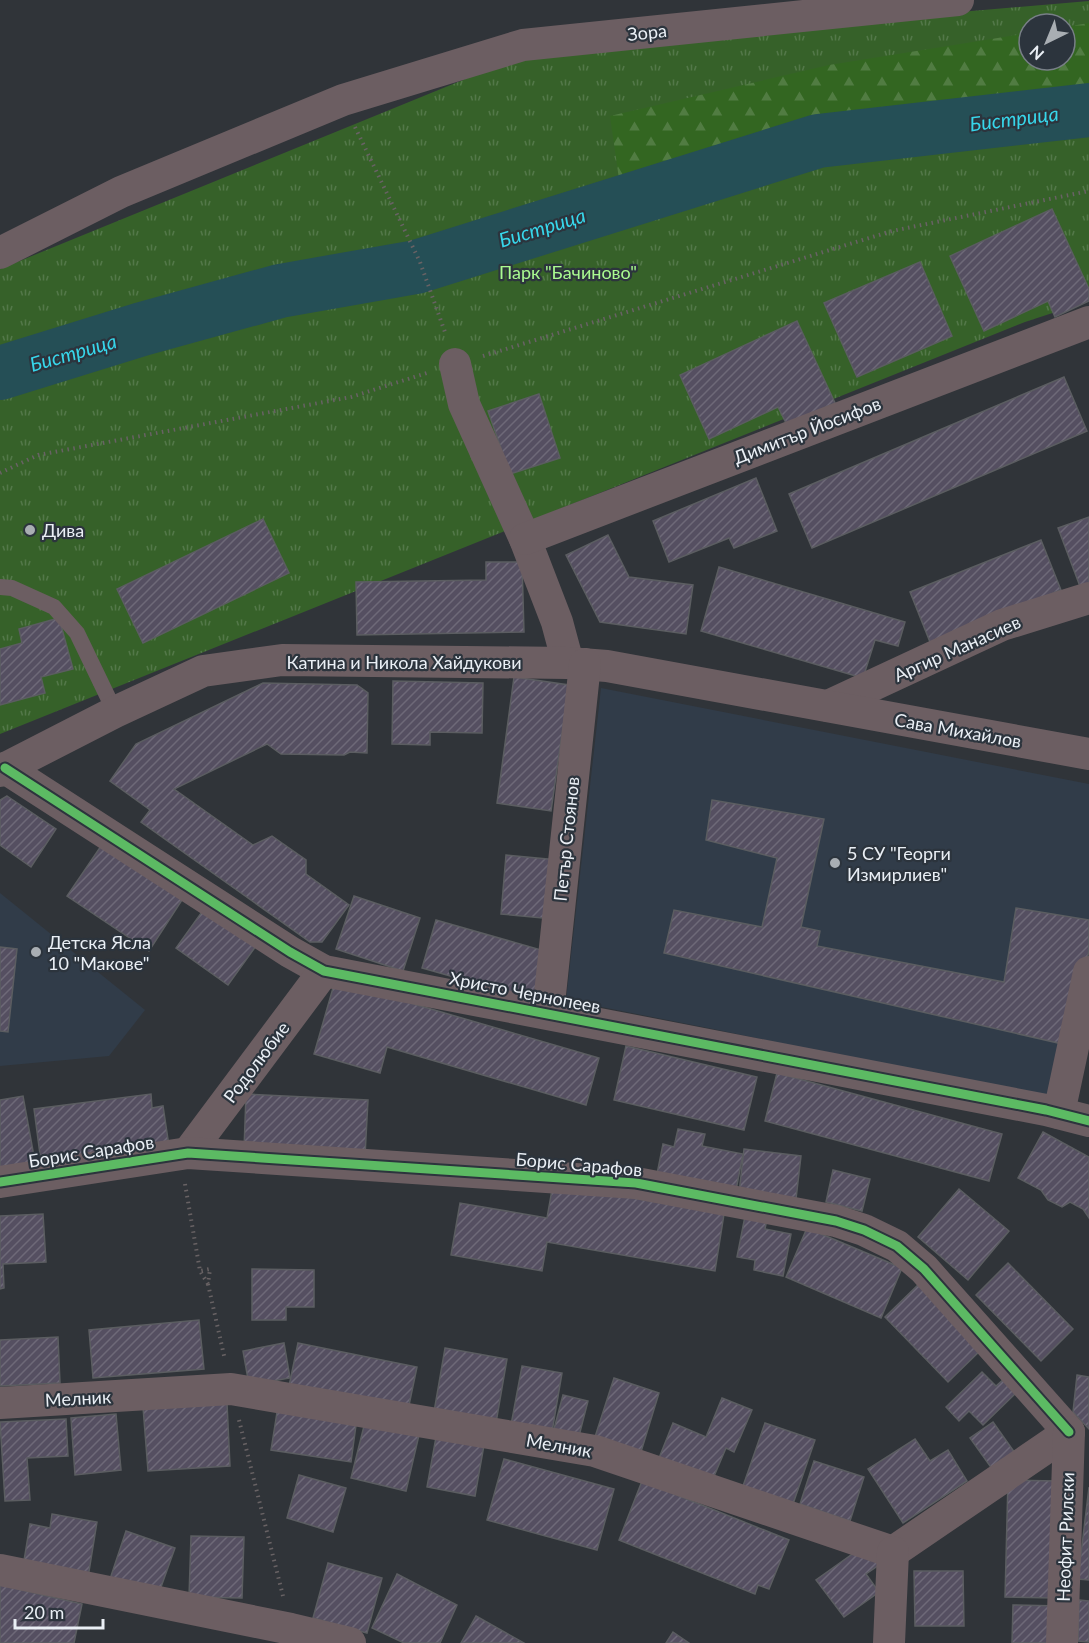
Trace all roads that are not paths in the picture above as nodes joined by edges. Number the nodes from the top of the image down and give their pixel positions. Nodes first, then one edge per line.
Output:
1 (958, 0) edge
2 (0, 253) edge
3 (1089, 322) edge
4 (452, 353) road end
5 (525, 539) junction
6 (0, 587) edge
7 (1089, 598) edge
8 (577, 664) junction
9 (828, 706) junction
10 (115, 712) junction
11 (1089, 754) edge
12 (2, 770) edge
13 (324, 970) junction
14 (1089, 972) edge
15 (548, 1013) junction
16 (1059, 1113) junction
17 (1089, 1121) edge
18 (184, 1153) junction
19 (0, 1182) edge
20 (0, 1403) edge
21 (1069, 1432) junction
22 (893, 1552) junction
23 (0, 1570) edge
24 (350, 1643) edge
25 (889, 1643) edge
26 (1062, 1643) edge

1 - 2 street, Зора
3 - 5 street, Димитър Йосифов
4 - 5 street
5 - 8 street
6 - 10 lane
7 - 9 street, Аргир Манасиев
8 - 9 street, Катина и Никола Хайдукови
8 - 10 street, Катина и Никола Хайдукови
8 - 15 street, Петър Стоянов
9 - 11 street, Сава Михайлов
10 - 12 street, Катина и Никола Хайдукови
12 - 13 street, Христо Чернопеев
13 - 15 street, Христо Чернопеев
13 - 18 street, Родолюбие
14 - 16 street
15 - 16 street, Христо Чернопеев
16 - 17 street, Христо Чернопеев
18 - 19 street, Борис Сарафов
18 - 21 street, Борис Сарафов
20 - 22 street, Мелник
21 - 22 street
21 - 26 street, Неофит Рилски
22 - 25 street
23 - 24 street

